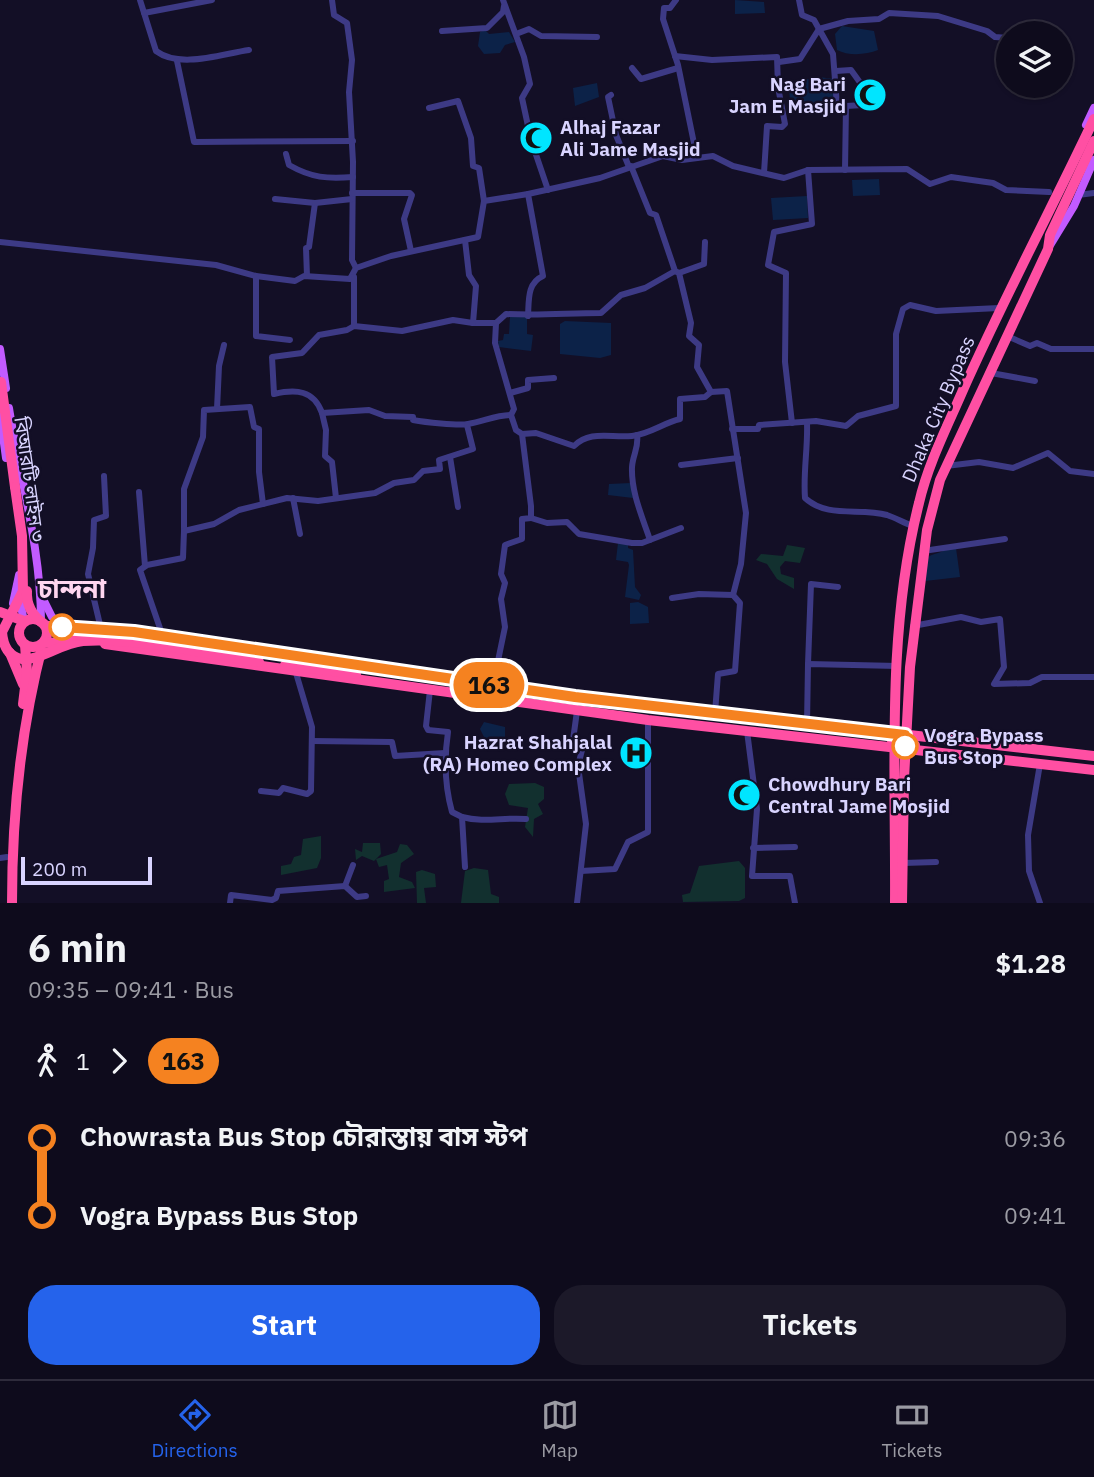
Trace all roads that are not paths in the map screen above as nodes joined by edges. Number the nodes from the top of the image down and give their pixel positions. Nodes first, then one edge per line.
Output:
1 (139, 0) edge
2 (212, 0) edge
3 (332, 0) edge
4 (676, 0) edge
5 (799, 0) edge
6 (503, 3) edge
7 (144, 13) junction
8 (819, 29) junction
9 (442, 31) dead end
10 (516, 34) junction
11 (597, 37) dead end
12 (996, 37) edge
13 (249, 50) dead end
14 (675, 56) junction
15 (177, 61) junction
16 (779, 62) junction
17 (632, 68) dead end
18 (678, 68) junction
19 (835, 71) junction
20 (611, 95) dead end
21 (846, 106) junction
22 (429, 108) dead end
23 (1094, 108) edge
24 (1094, 119) edge
25 (352, 141) junction
26 (1094, 141) edge
27 (286, 154) dead end
28 (697, 158) junction
29 (1094, 160) edge
30 (630, 167) junction
31 (808, 170) junction
32 (845, 170) junction
33 (764, 173) junction
34 (353, 177) junction
35 (548, 190) junction
36 (1049, 192) dead end
37 (528, 194) junction
38 (1094, 194) edge
39 (1078, 195) junction
40 (352, 196) junction
41 (275, 200) dead end
42 (484, 201) junction
43 (314, 203) junction
44 (1037, 236) junction
45 (465, 240) junction
46 (0, 242) edge
47 (705, 242) dead end
48 (1048, 249) junction
49 (411, 251) junction
50 (356, 268) junction
51 (677, 272) junction
52 (256, 276) junction
53 (307, 276) junction
54 (354, 277) junction
55 (999, 307) junction
56 (528, 316) junction
57 (473, 323) junction
58 (496, 323) junction
59 (354, 326) junction
60 (1007, 336) junction
61 (290, 340) dead end
62 (224, 345) dead end
63 (0, 349) edge
64 (1094, 349) edge
65 (991, 373) junction
66 (554, 378) dead end
67 (1035, 381) dead end
68 (0, 383) edge
69 (711, 392) junction
70 (510, 393) junction
71 (217, 409) junction
72 (323, 413) junction
73 (0, 414) edge
74 (511, 415) junction
75 (792, 423) junction
76 (807, 423) junction
77 (467, 425) junction
78 (732, 429) junction
79 (522, 433) junction
80 (637, 435) junction
81 (450, 457) junction
82 (738, 458) junction
83 (681, 465) dead end
84 (946, 466) junction
85 (1094, 474) edge
86 (104, 476) dead end
87 (17, 487) junction
88 (139, 492) dead end
89 (293, 498) junction
90 (336, 498) junction
91 (263, 504) junction
92 (458, 507) dead end
93 (531, 517) junction
94 (913, 526) junction
95 (681, 528) dead end
96 (184, 531) junction
97 (300, 534) dead end
98 (1005, 539) dead end
99 (650, 540) junction
100 (923, 551) junction
101 (145, 566) junction
102 (18, 587) junction
103 (838, 587) dead end
104 (733, 595) junction
105 (41, 597) junction
106 (672, 598) dead end
107 (2, 612) edge
108 (24, 621) junction
109 (44, 623) junction
110 (914, 626) junction
111 (78, 628) junction
112 (101, 629) junction
113 (1, 637) edge
114 (163, 637) junction
115 (22, 641) junction
116 (187, 641) junction
117 (43, 643) junction
118 (264, 663) junction
119 (808, 664) junction
120 (898, 666) junction
121 (282, 670) junction
122 (296, 673) junction
123 (1094, 677) edge
124 (493, 685) junction
125 (430, 690) junction
126 (24, 691) junction
127 (578, 711) junction
128 (715, 713) junction
129 (648, 720) junction
130 (807, 724) junction
131 (746, 730) junction
132 (312, 741) junction
133 (899, 742) junction
134 (915, 745) dead end
135 (445, 753) junction
136 (1094, 755) edge
137 (1040, 764) junction
138 (1094, 770) edge
139 (261, 791) dead end
140 (462, 817) junction
141 (526, 819) dead end
142 (795, 847) dead end
143 (753, 848) junction
144 (3, 858) edge
145 (936, 862) dead end
146 (904, 863) junction
147 (353, 865) dead end
148 (465, 867) dead end
149 (581, 871) junction
150 (345, 886) junction
151 (366, 896) dead end
152 (6, 903) edge
153 (12, 903) edge
154 (230, 903) edge
155 (578, 903) edge
156 (795, 903) edge
157 (895, 903) edge
158 (902, 903) edge
159 (1040, 903) edge

1 - 7 street
2 - 7 street
3 - 25 street
4 - 14 street
5 - 8 street
6 - 9 street
6 - 10 street
7 - 15 street
8 - 12 street
8 - 16 street
8 - 19 street
10 - 11 street
10 - 35 street
13 - 15 street
14 - 16 street
14 - 18 street
15 - 25 street
16 - 33 street
17 - 18 street
18 - 28 street
19 - 21 street
19 - 21 street
20 - 30 street
21 - 32 street
22 - 42 street
23 - 44 main road
24 - 44 highway, Dhaka City Bypass
25 - 34 street
26 - 48 highway, Dhaka City Bypass
27 - 34 street
28 - 30 street
28 - 33 street
29 - 39 main road
30 - 35 street
30 - 51 street
31 - 32 street
31 - 33 street
31 - 75 street
32 - 36 street
34 - 40 street
35 - 37 street
37 - 42 street
37 - 56 street
38 - 39 street
39 - 48 main road
40 - 43 street
40 - 49 street
40 - 50 street
41 - 43 street
42 - 45 street
43 - 53 street
44 - 55 highway, Dhaka City Bypass
45 - 49 street
45 - 57 street
46 - 52 street
47 - 51 street
48 - 60 highway, Dhaka City Bypass
49 - 50 street
50 - 54 street
51 - 56 street
51 - 69 street
52 - 53 street
52 - 61 street
53 - 54 street
54 - 59 street
55 - 76 street
55 - 94 highway, Dhaka City Bypass
56 - 58 street
57 - 58 street
57 - 59 street
58 - 70 street
59 - 72 street
60 - 64 street
60 - 65 highway, Dhaka City Bypass
62 - 71 street
63 - 105 main road
65 - 67 street
65 - 84 highway, Dhaka City Bypass
66 - 70 street
68 - 87 highway, বিআরটি লাইন ৩
69 - 78 street
69 - 80 street
70 - 74 street
71 - 91 street
71 - 96 street
72 - 77 street
72 - 90 street
73 - 102 main road
74 - 77 street
74 - 79 street
75 - 76 street
75 - 78 street
76 - 94 street
77 - 81 street
78 - 82 street
79 - 80 street
79 - 93 street
80 - 99 street
81 - 90 street
81 - 92 street
82 - 83 street
82 - 104 street
84 - 85 street
84 - 100 highway, Dhaka City Bypass
86 - 112 street
87 - 113 highway, বিআরটি লাইন ৩, bridge
87 - 116 highway, বিআরটি লাইন ৩, bridge
88 - 101 street
89 - 90 street
89 - 91 street
89 - 97 street
91 - 96 street
93 - 99 street
93 - 124 street
94 - 120 highway, Dhaka City Bypass
95 - 99 street
96 - 101 street
98 - 100 street
100 - 110 highway, Dhaka City Bypass
101 - 114 street
102 - 107 main road
102 - 108 main road
103 - 119 street
104 - 106 street
104 - 128 street
105 - 109 main road
105 - 111 main road
107 - 108 highway
108 - 109 highway
108 - 115 highway
109 - 111 highway
109 - 117 highway
110 - 123 street
110 - 133 highway, Dhaka City Bypass
111 - 112 highway
112 - 114 highway
113 - 115 highway
113 - 118 highway, bridge
113 - 126 highway
114 - 116 highway
115 - 117 highway
115 - 126 highway
116 - 124 highway
117 - 121 highway
117 - 153 highway
118 - 121 highway
118 - 133 highway
119 - 120 street
119 - 130 street
120 - 133 highway, Dhaka City Bypass
121 - 122 highway
122 - 125 highway
122 - 132 street
124 - 128 highway
125 - 127 highway
125 - 135 street
126 - 144 highway
127 - 129 highway
127 - 149 street
128 - 130 highway
129 - 131 highway
129 - 149 street
130 - 133 highway
131 - 133 highway
131 - 143 street
132 - 135 street
132 - 139 street
133 - 134 highway, bridge
133 - 136 highway
133 - 137 highway
133 - 146 highway
133 - 157 highway, Dhaka City Bypass
135 - 140 street
137 - 138 highway
137 - 159 street
140 - 141 street
140 - 148 street
142 - 143 street
143 - 156 street
144 - 152 highway
145 - 146 street
146 - 158 highway
147 - 150 street
149 - 155 street
150 - 151 street
150 - 154 street

